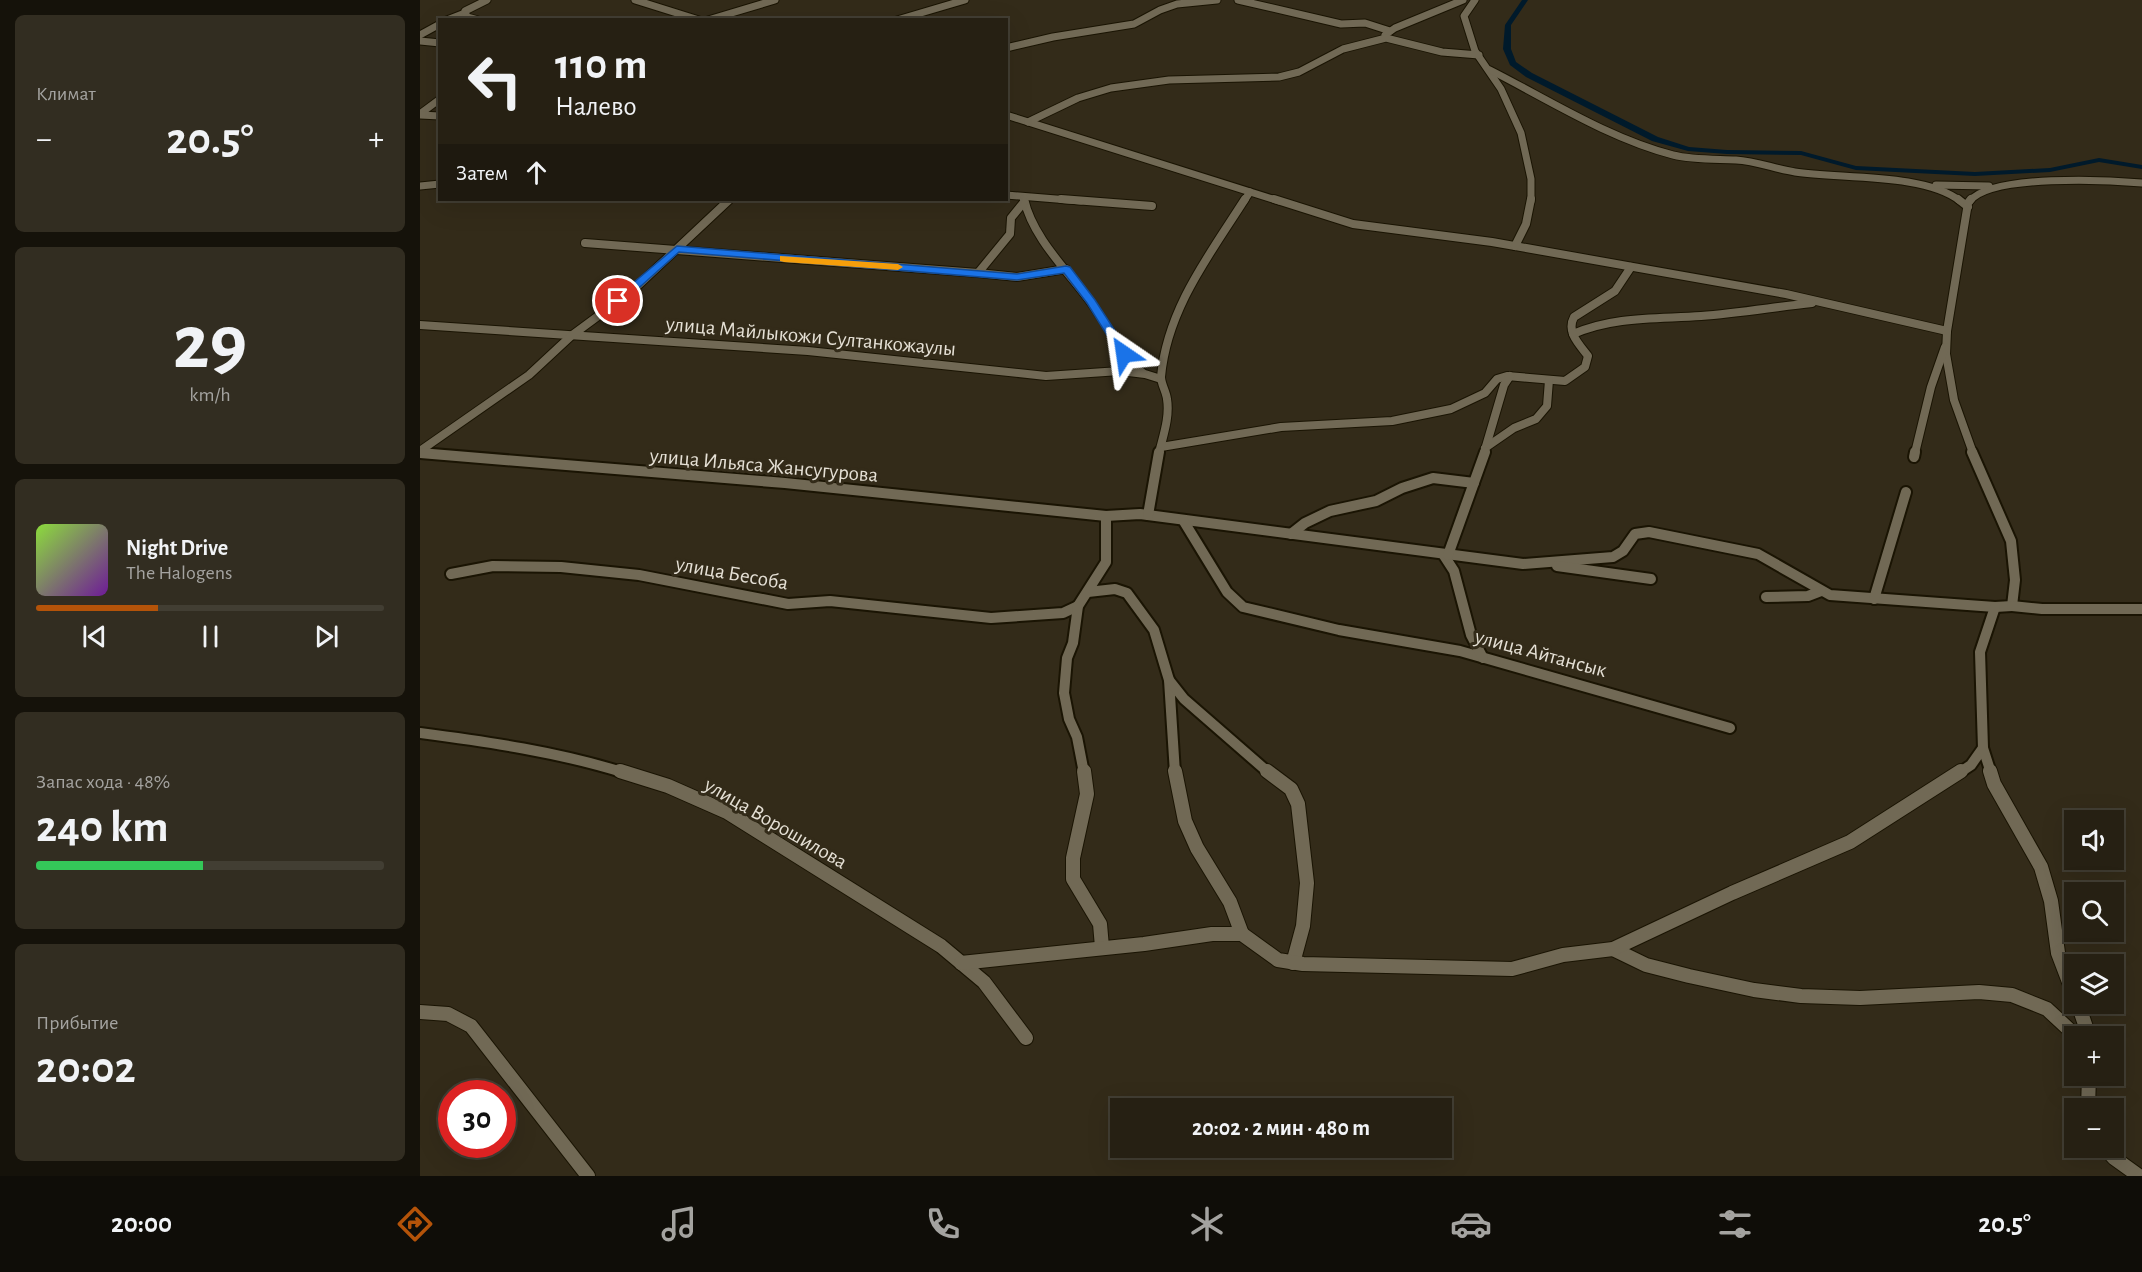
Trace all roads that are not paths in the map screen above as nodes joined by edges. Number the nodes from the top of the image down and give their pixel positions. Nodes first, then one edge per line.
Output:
1 (487, 0) edge
2 (635, 0) edge
3 (775, 0) edge
4 (965, 0) edge
5 (1217, 0) edge
6 (1238, 0) edge
7 (1463, 0) edge
8 (1475, 0) edge
9 (465, 13) junction
10 (452, 18) edge
11 (470, 18) edge
12 (693, 18) edge
13 (715, 18) edge
14 (904, 18) edge
15 (438, 25) edge
16 (420, 35) edge
17 (1388, 35) junction
18 (420, 41) edge
19 (438, 43) edge
20 (1008, 48) edge
21 (1479, 55) junction
22 (1490, 70) junction
23 (438, 101) edge
24 (420, 115) edge
25 (438, 116) edge
26 (1008, 116) edge
27 (1028, 122) junction
28 (2142, 183) edge
29 (438, 184) edge
30 (1920, 184) junction
31 (420, 186) edge
32 (1998, 186) junction
33 (1250, 192) junction
34 (1008, 195) edge
35 (1024, 199) junction
36 (728, 201) edge
37 (1152, 206) dead end
38 (1968, 207) junction
39 (585, 243) dead end
40 (1515, 246) junction
41 (677, 249) junction
42 (1631, 267) junction
43 (1066, 269) junction
44 (974, 273) junction
45 (1821, 302) junction
46 (420, 325) edge
47 (1947, 331) junction
48 (1573, 334) junction
49 (571, 336) junction
50 (1946, 344) junction
51 (1145, 374) junction
52 (1510, 376) junction
53 (1161, 379) junction
54 (1549, 380) junction
55 (1161, 447) junction
56 (1485, 448) junction
57 (420, 452) edge
58 (1914, 457) dead end
59 (1474, 483) junction
60 (1906, 492) dead end
61 (1148, 515) junction
62 (1106, 516) junction
63 (1184, 520) junction
64 (1291, 534) junction
65 (1446, 554) junction
66 (1536, 563) junction
67 (451, 574) dead end
68 (1652, 579) dead end
69 (1821, 591) junction
70 (1088, 592) junction
71 (1766, 597) dead end
72 (1874, 599) junction
73 (1078, 606) junction
74 (2012, 606) junction
75 (1995, 607) junction
76 (2142, 609) edge
77 (1483, 658) junction
78 (1169, 680) junction
79 (1730, 728) dead end
80 (420, 733) edge
81 (1983, 748) junction
82 (1242, 934) junction
83 (1102, 947) junction
84 (1613, 950) junction
85 (961, 963) junction
86 (1293, 963) junction
87 (2064, 969) edge
88 (420, 1012) edge
89 (2067, 1026) edge
90 (1026, 1038) dead end
91 (2114, 1158) edge
92 (588, 1176) edge
93 (2139, 1176) edge

1 - 9 street
2 - 12 street
3 - 13 street
4 - 14 street
5 - 20 street
6 - 17 street
7 - 17 street
8 - 21 street
9 - 10 street
9 - 11 street
15 - 16 street
17 - 21 street
17 - 27 street
18 - 19 street
21 - 22 street
22 - 30 street
22 - 40 street
23 - 24 street
24 - 25 street
26 - 27 street
27 - 33 street
28 - 32 street
29 - 31 street
30 - 32 street
30 - 38 street
32 - 38 street
33 - 40 street
33 - 53 street
34 - 35 street
35 - 37 street
35 - 43 street
35 - 44 street
36 - 41 street
38 - 47 street
39 - 41 street
40 - 42 street
41 - 44 street
41 - 49 street
42 - 45 street
42 - 48 street
43 - 44 street
43 - 51 street
45 - 47 street
45 - 48 street
46 - 49 street, улица Майлыкожи Султанкожаулы
47 - 50 street
48 - 54 street
49 - 51 street, улица Майлыкожи Султанкожаулы
49 - 57 street
50 - 58 street
50 - 74 street
51 - 53 street, улица Майлыкожи Султанкожаулы
52 - 54 street
52 - 55 street
52 - 56 street
53 - 55 street
54 - 56 street
55 - 61 street
56 - 59 street
57 - 62 street, улица Ильяса Жансугурова
59 - 64 street
59 - 65 street
60 - 72 street
61 - 62 street, улица Ильяса Жансугурова
61 - 63 street, улица Ильяса Жансугурова
62 - 70 street
63 - 64 street, улица Ильяса Жансугурова
63 - 77 street, улица Айтансык
64 - 65 street, улица Ильяса Жансугурова
65 - 66 street, улица Ильяса Жансугурова
65 - 77 street
66 - 68 street
66 - 69 street
67 - 73 street, улица Бесоба
69 - 71 street
69 - 72 street
70 - 73 street
70 - 78 street
72 - 75 street
73 - 83 street
74 - 75 street
74 - 76 street
75 - 81 street
77 - 79 street, улица Айтансык
78 - 82 street
78 - 86 street
80 - 85 street, улица Ворошилова
81 - 84 street
81 - 87 street
82 - 83 street
82 - 86 street
83 - 85 street
84 - 86 street
84 - 89 street
85 - 90 street, улица Ворошилова
88 - 92 street
91 - 93 street

